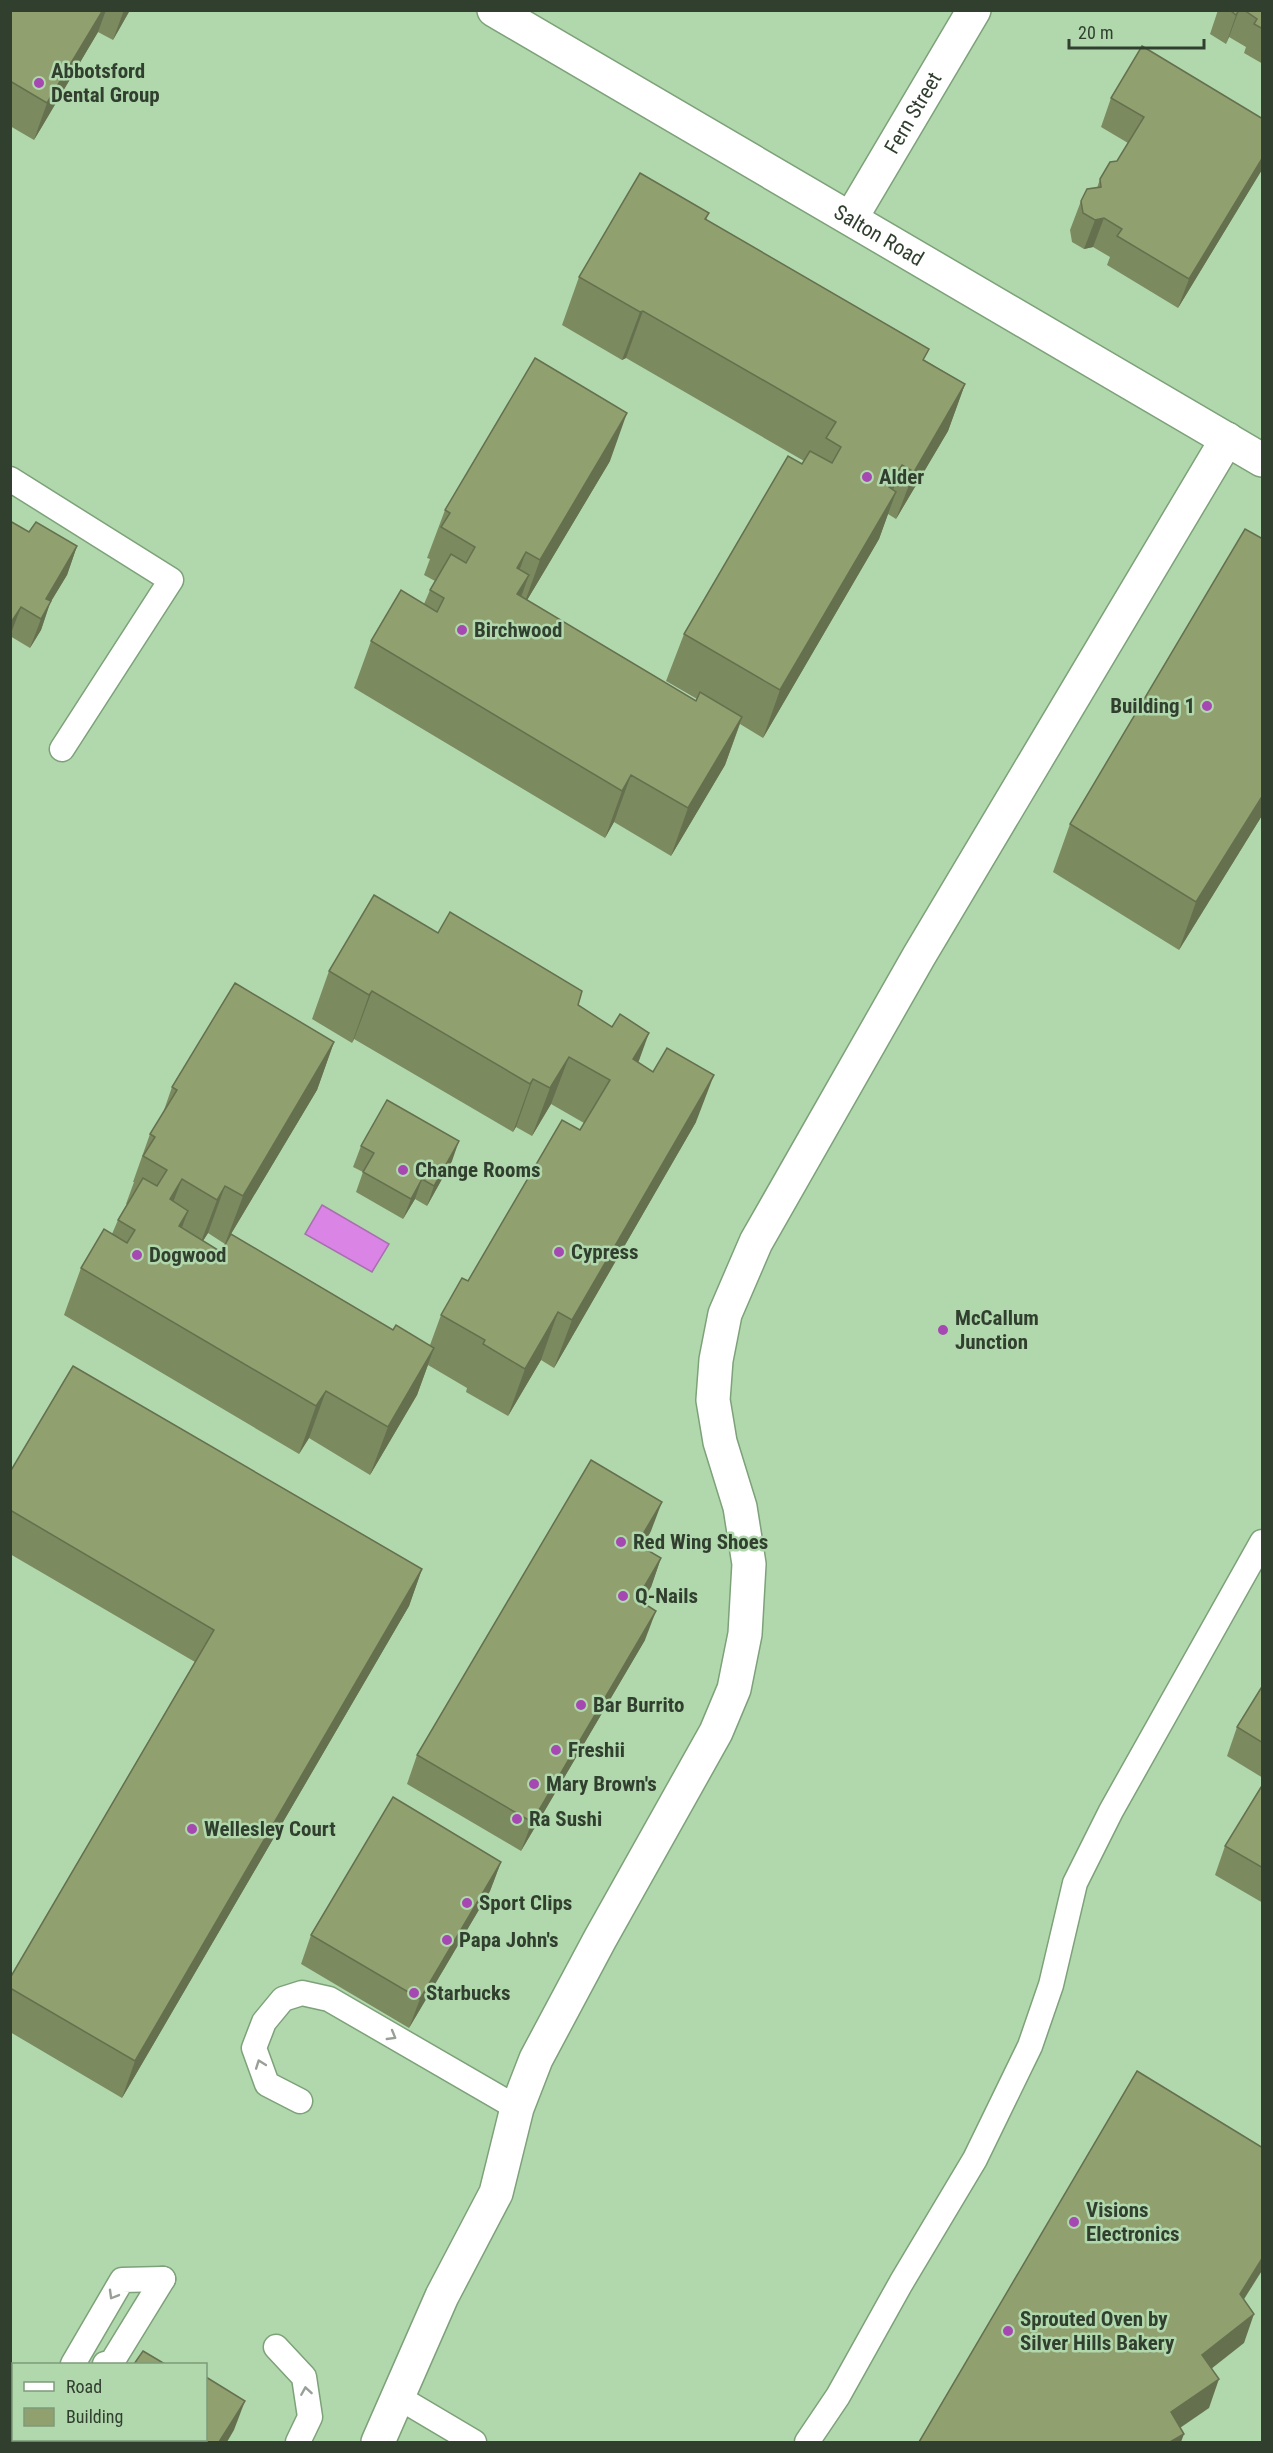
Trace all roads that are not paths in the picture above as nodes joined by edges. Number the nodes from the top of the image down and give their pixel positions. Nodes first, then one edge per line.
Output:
1 (494, 10) edge
2 (974, 10) edge
3 (851, 218) junction
4 (1227, 439) junction
5 (1263, 460) edge
6 (10, 479) edge
7 (62, 749) dead end
8 (1263, 1542) edge
9 (300, 2101) dead end
10 (517, 2108) junction
11 (276, 2347) dead end
12 (74, 2363) edge
13 (108, 2363) edge
14 (398, 2397) junction
15 (298, 2442) edge
16 (378, 2442) edge
17 (474, 2442) edge
18 (807, 2442) edge

1 - 3 street, Salton Road
2 - 3 street, Fern Street
3 - 4 street, Salton Road
4 - 5 street, Salton Road
4 - 10 street
6 - 7 lane
8 - 18 lane
9 -> 10 lane
10 - 14 street
15 -> 11 lane
13 -> 12 lane
14 - 16 street
14 - 17 lane

